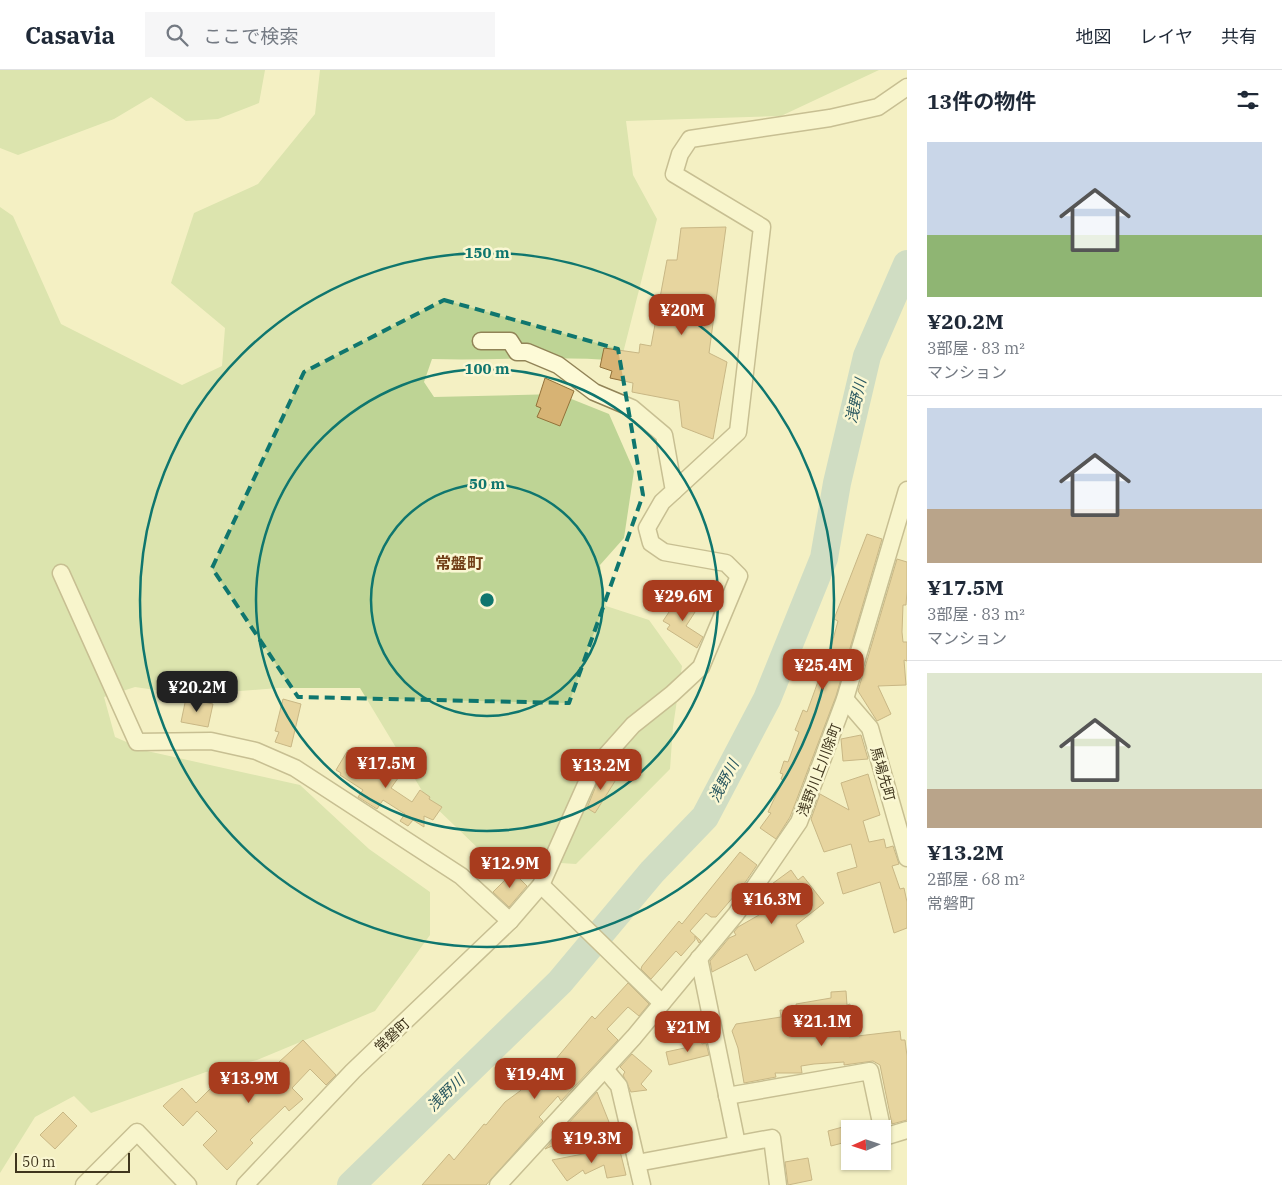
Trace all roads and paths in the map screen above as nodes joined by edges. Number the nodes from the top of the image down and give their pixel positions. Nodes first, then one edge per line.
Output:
1 (907, 87) edge
2 (481, 341) dead end
3 (907, 490) edge
4 (674, 491) junction
5 (61, 572) dead end
6 (845, 699) junction
7 (907, 858) edge
8 (541, 885) junction
9 (510, 921) junction
10 (699, 958) junction
11 (662, 1003) junction
12 (605, 1068) junction
13 (727, 1096) junction
14 (907, 1130) edge
15 (737, 1144) junction
16 (637, 1163) junction
17 (515, 1178) edge
18 (84, 1185) edge
19 (188, 1185) edge
20 (244, 1185) edge
21 (498, 1185) edge
22 (642, 1185) edge
23 (778, 1185) edge

1 - 4 street
2 - 4 street
3 - 6 street, 浅野川上川除町
4 - 8 street, 常磐町
5 - 9 street
6 - 7 street, 馬場先町
6 - 10 street, 浅野川上川除町
8 - 9 street, 常磐町
8 - 11 street
9 - 20 street, 常磐町
10 - 11 street, 浅野川上川除町
10 - 13 street
11 - 12 street, 浅野川上川除町
12 - 16 street
12 - 17 street, 浅野川上川除町
13 - 14 street
13 - 15 street
15 - 16 street
15 - 23 street
16 - 22 street
17 - 21 street, 浅野川上川除町
18 - 19 street

